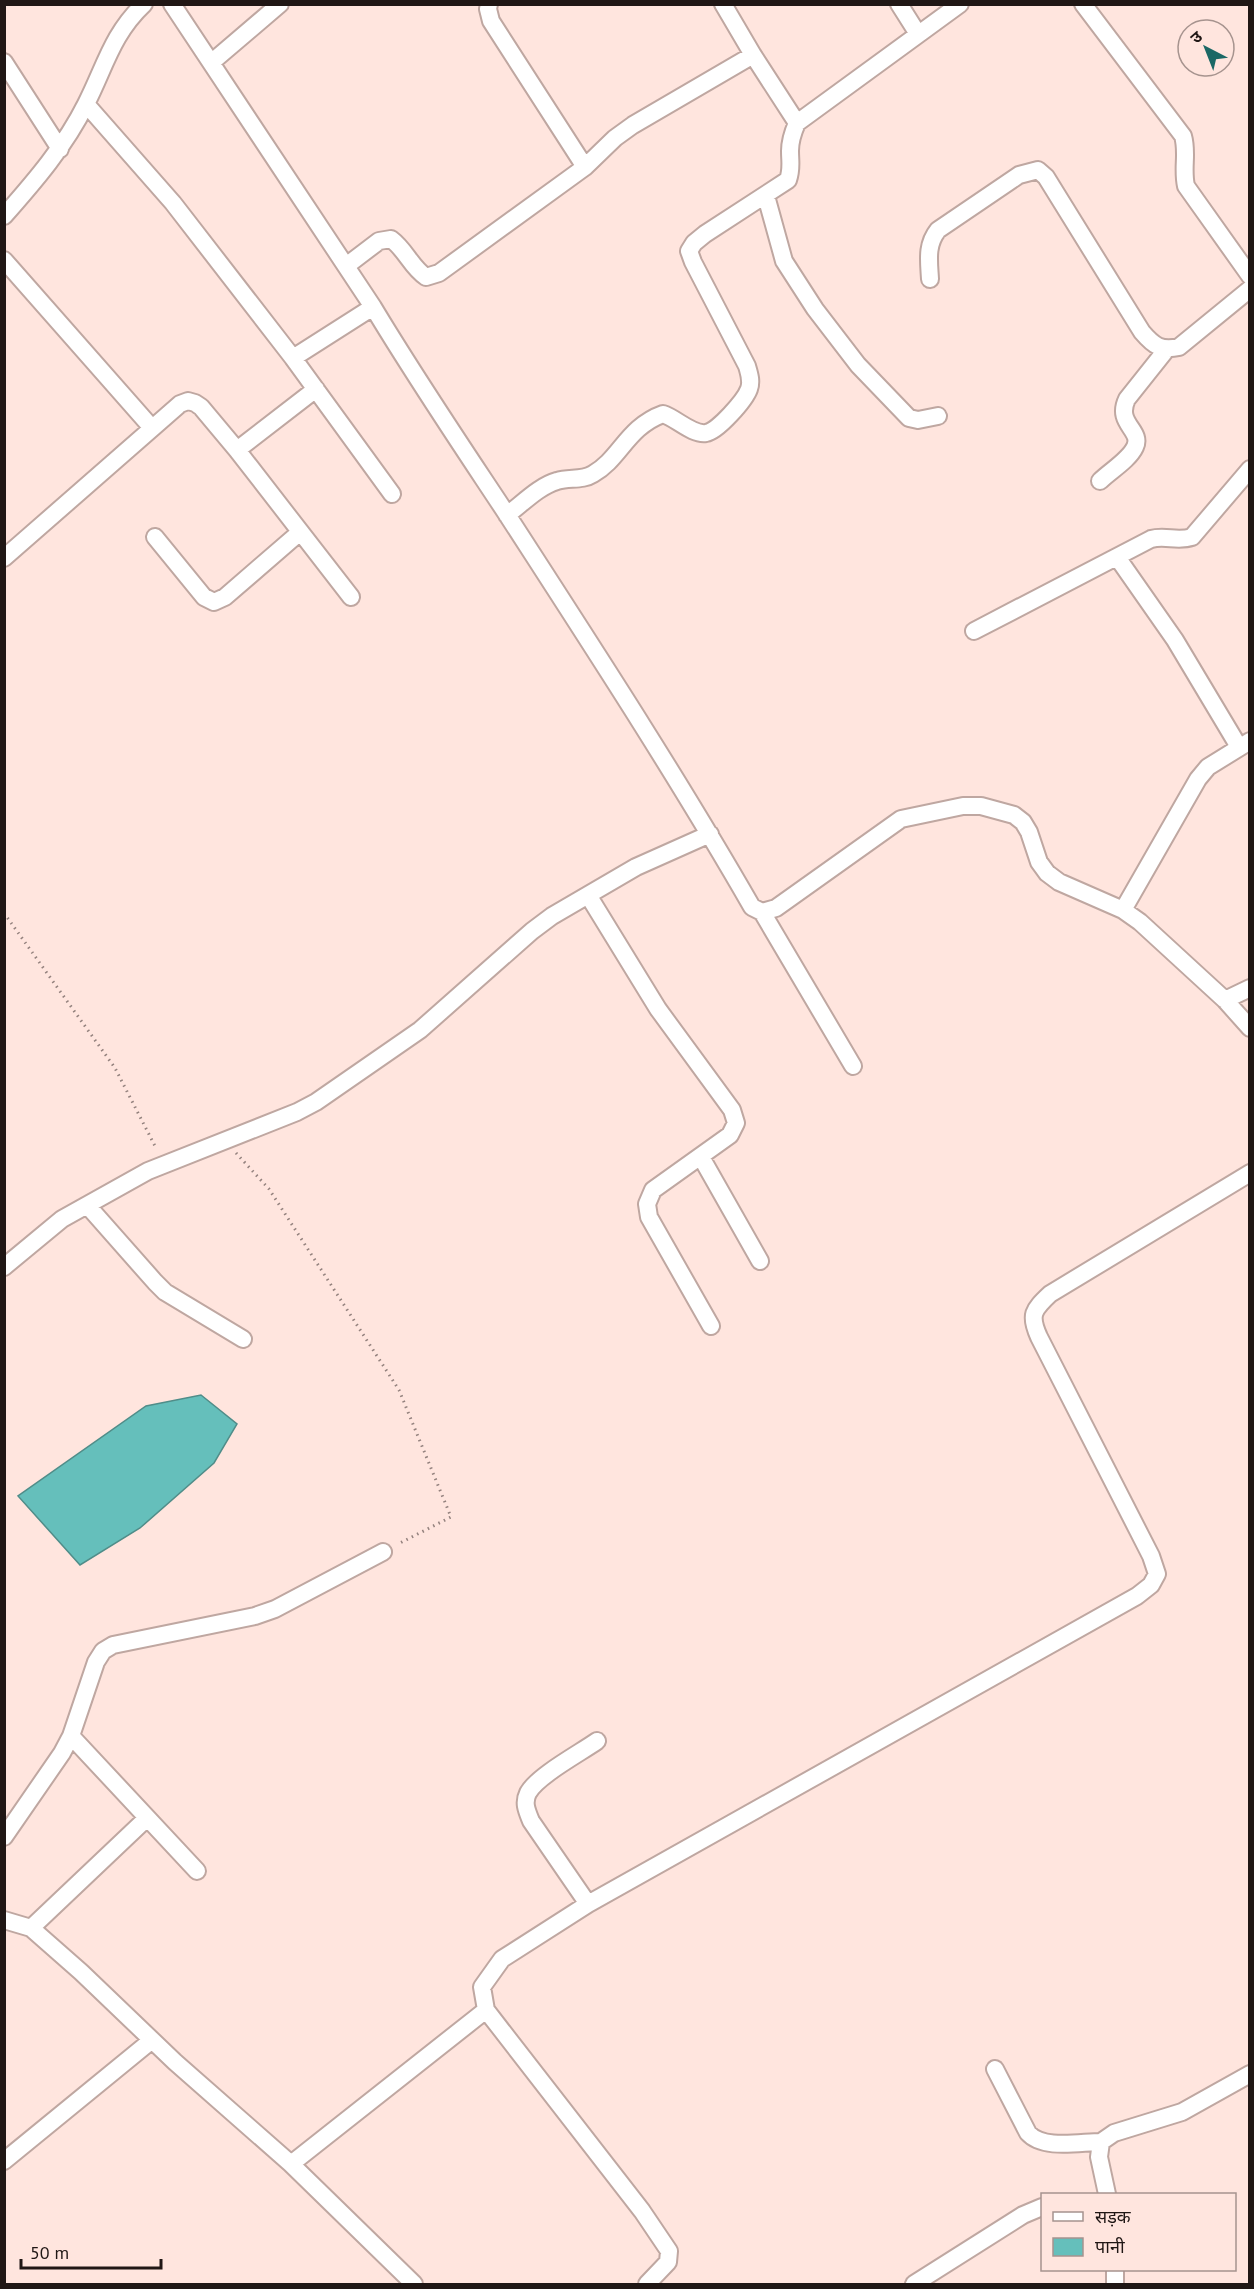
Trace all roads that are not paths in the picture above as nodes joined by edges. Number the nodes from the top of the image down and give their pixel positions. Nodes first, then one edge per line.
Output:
1 (144, 4) edge
2 (172, 4) edge
3 (280, 4) edge
4 (489, 4) edge
5 (723, 4) edge
6 (899, 4) edge
7 (960, 4) edge
8 (1083, 4) edge
9 (918, 34) junction
10 (753, 55) junction
11 (4, 62) edge
12 (212, 62) junction
13 (86, 104) junction
14 (797, 123) junction
15 (60, 149) junction
16 (585, 167) junction
17 (766, 195) junction
18 (4, 216) edge
19 (4, 260) edge
20 (346, 266) junction
21 (1250, 276) edge
22 (930, 279) dead end
23 (1250, 289) edge
24 (373, 307) junction
25 (1166, 350) junction
26 (293, 358) junction
27 (316, 389) junction
28 (938, 416) dead end
29 (152, 428) junction
30 (237, 450) junction
31 (1250, 469) edge
32 (1100, 481) dead end
33 (393, 494) dead end
34 (507, 515) junction
35 (299, 532) junction
36 (155, 537) dead end
37 (1117, 557) junction
38 (4, 558) edge
39 (351, 597) dead end
40 (974, 631) dead end
41 (1244, 744) edge
42 (710, 834) junction
43 (588, 894) junction
44 (1123, 910) junction
45 (762, 912) junction
46 (1250, 988) edge
47 (1225, 1000) junction
48 (1250, 1028) edge
49 (853, 1066) dead end
50 (700, 1157) junction
51 (1250, 1173) edge
52 (87, 1205) junction
53 (760, 1261) dead end
54 (4, 1268) edge
55 (711, 1326) dead end
56 (243, 1339) dead end
57 (383, 1552) road end
58 (70, 1736) junction
59 (597, 1741) dead end
60 (147, 1818) junction
61 (4, 1837) edge
62 (197, 1872) dead end
63 (588, 1904) junction
64 (4, 1920) edge
65 (31, 1928) junction
66 (486, 2010) junction
67 (152, 2040) junction
68 (995, 2069) dead end
69 (1250, 2074) edge
70 (1101, 2142) junction
71 (4, 2161) edge
72 (291, 2164) junction
73 (1104, 2193) edge
74 (1041, 2207) edge
75 (409, 2283) edge
76 (647, 2284) edge
77 (914, 2284) edge

1 - 13 street
2 - 12 street
3 - 12 street
4 - 16 street
5 - 10 street
6 - 9 street
7 - 9 street
8 - 21 street
9 - 14 street
10 - 14 street
10 - 16 street
11 - 15 street
12 - 20 street
13 - 15 street
13 - 26 street
14 - 17 street
15 - 18 street
16 - 20 street
17 - 28 street
17 - 34 street
19 - 29 street
20 - 24 street
22 - 25 street
23 - 25 street
24 - 26 street
24 - 34 street
25 - 32 street
26 - 27 street
27 - 30 street
27 - 33 street
29 - 30 street
29 - 38 street
30 - 35 street
31 - 37 street
34 - 42 street
35 - 36 street
35 - 39 street
37 - 40 street
37 - 41 street
41 - 44 street
42 - 43 street
42 - 45 street
43 - 50 street
43 - 52 street
44 - 45 street
44 - 47 street
45 - 49 street
46 - 47 street
47 - 48 street
50 - 53 street
50 - 55 street
51 - 63 street
52 - 54 street
52 - 56 street
57 - 58 street
58 - 60 street
58 - 61 street
59 - 63 street
60 - 62 street
60 - 65 street
63 - 66 street
64 - 65 street
65 - 67 street
66 - 72 street
66 - 76 street
67 - 71 street
67 - 72 street
68 - 70 street
69 - 70 street
70 - 73 street
72 - 75 street
74 - 77 street

